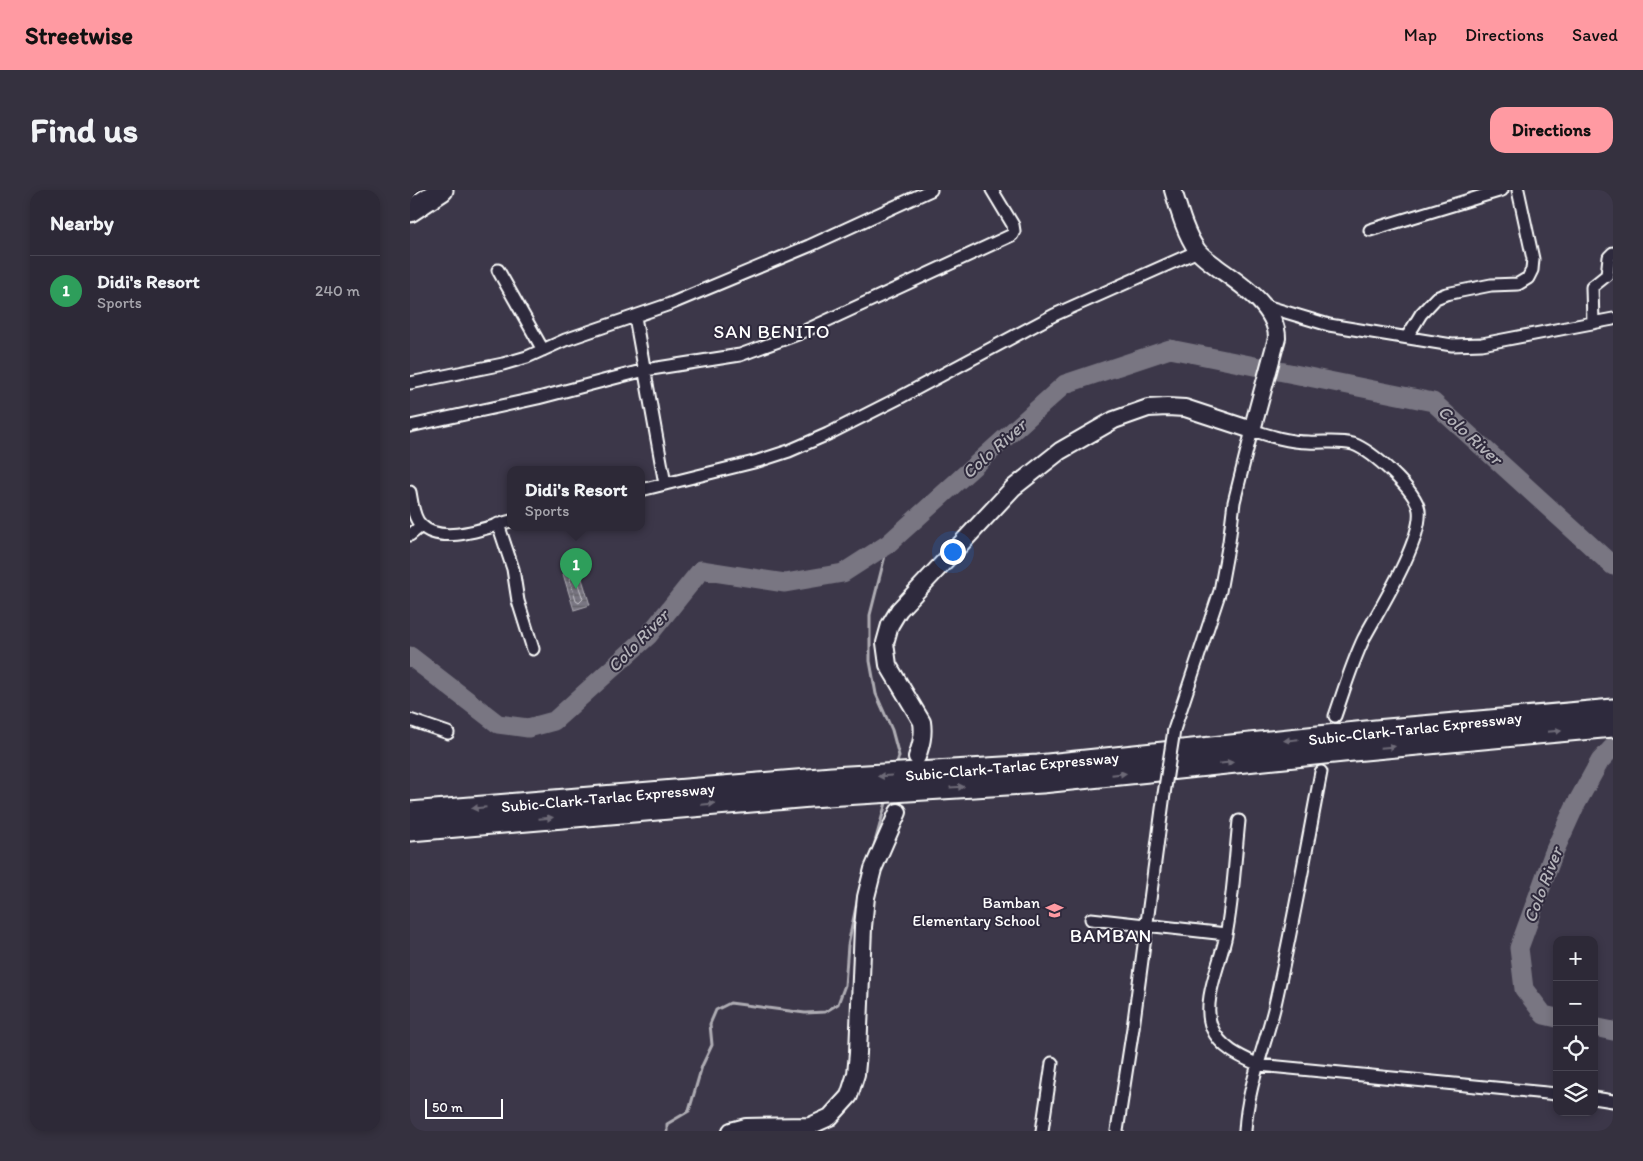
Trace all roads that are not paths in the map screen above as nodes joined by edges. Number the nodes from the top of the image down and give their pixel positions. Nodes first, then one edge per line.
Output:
1 (931, 190) edge
2 (992, 190) edge
3 (1173, 190) edge
4 (1502, 190) edge
5 (1518, 190) edge
6 (439, 191) edge
7 (410, 211) edge
8 (1370, 230) dead end
9 (1198, 251) junction
10 (1613, 253) edge
11 (498, 270) dead end
12 (1262, 305) junction
13 (634, 317) junction
14 (1613, 319) edge
15 (1593, 323) junction
16 (1407, 337) junction
17 (543, 350) junction
18 (645, 370) junction
19 (410, 383) edge
20 (410, 426) edge
21 (1252, 430) junction
22 (665, 484) junction
23 (645, 489) edge
24 (410, 492) edge
25 (507, 522) edge
26 (498, 524) junction
27 (421, 526) junction
28 (410, 535) edge
29 (532, 649) dead end
30 (1613, 710) edge
31 (1335, 716) dead end
32 (410, 720) edge
33 (1613, 726) edge
34 (1510, 727) junction
35 (448, 733) dead end
36 (917, 757) dead end
37 (1321, 772) dead end
38 (898, 812) dead end
39 (410, 813) edge
40 (1239, 821) dead end
41 (410, 830) edge
42 (1091, 920) dead end
43 (1145, 925) junction
44 (1226, 934) junction
45 (1052, 1063) dead end
46 (1259, 1065) junction
47 (1553, 1094) edge
48 (1598, 1099) edge
49 (1613, 1101) edge
50 (731, 1131) edge
51 (1042, 1131) edge
52 (1117, 1131) edge
53 (1245, 1131) edge

1 - 13 street
2 - 18 street
3 - 9 street
4 - 8 street
5 - 16 street
6 - 7 highway
9 - 12 street
9 - 22 street
10 - 15 street
11 - 17 street
12 - 16 street
12 - 21 street
13 - 17 street
13 - 18 street
14 - 15 street
15 - 16 street
17 - 19 street
18 - 20 street
18 - 22 street
21 - 31 street
21 - 36 street
21 - 43 street, bridge
22 - 23 street
24 - 27 street
25 - 26 street
26 - 27 street
26 - 29 street
27 - 28 street
30 - 34 highway, Subic-Clark-Tarlac Expressway
32 - 35 street
34 -> 33 highway, Subic-Clark-Tarlac Expressway
34 -> 39 highway, Subic-Clark-Tarlac Expressway
41 -> 34 highway, Subic-Clark-Tarlac Expressway
37 - 46 street
38 - 50 street
40 - 44 street
42 - 43 street
43 - 44 street
43 - 52 street
44 - 46 street
45 - 51 street
46 - 47 street
46 - 53 street
48 - 49 street

